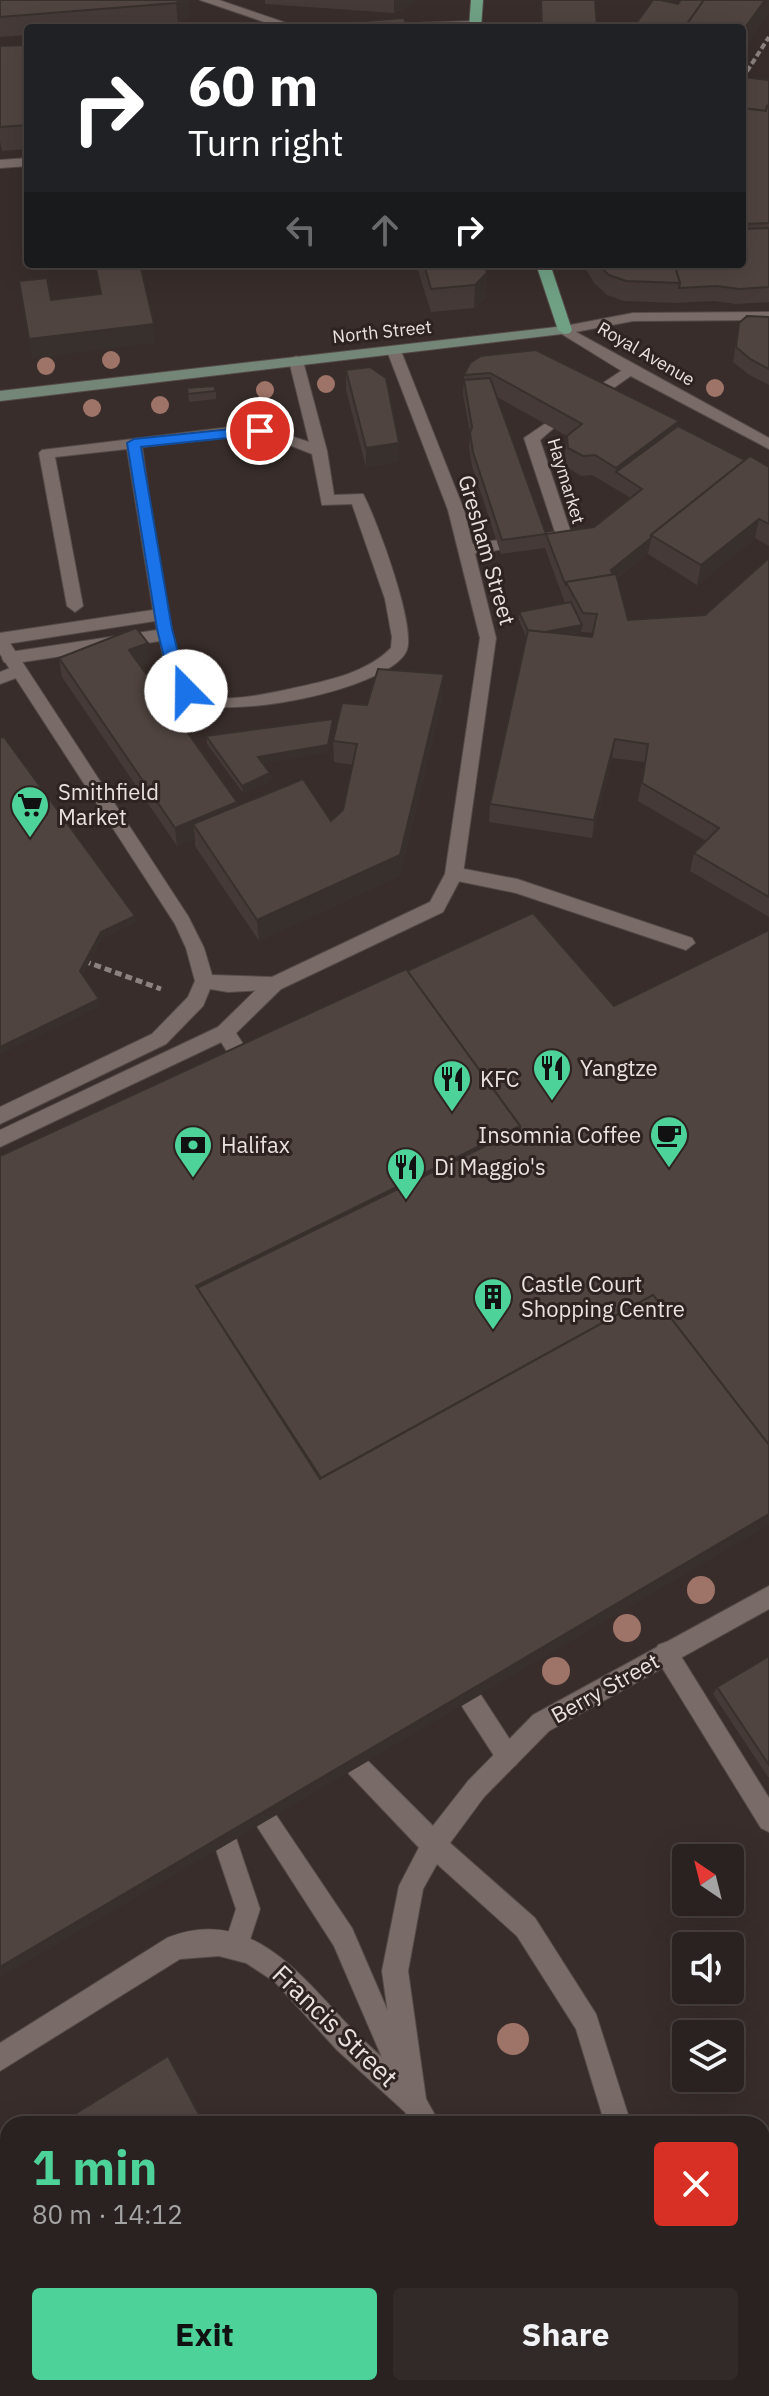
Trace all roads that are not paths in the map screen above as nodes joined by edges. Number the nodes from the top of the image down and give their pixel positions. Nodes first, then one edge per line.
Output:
1 (206, 0) edge
2 (477, 0) edge
3 (282, 24) edge
4 (475, 24) edge
5 (24, 162) edge
6 (0, 164) edge
7 (544, 268) edge
8 (769, 316) edge
9 (565, 330) junction
10 (394, 351) junction
11 (296, 361) junction
12 (630, 370) junction
13 (0, 396) edge
14 (590, 398) edge
15 (549, 426) edge
16 (134, 443) junction
17 (769, 444) edge
18 (319, 451) junction
19 (541, 539) edge
20 (498, 545) edge
21 (466, 550) junction
22 (75, 606) dead end
23 (162, 614) junction
24 (166, 634) junction
25 (5, 651) edge
26 (0, 678) edge
27 (454, 874) junction
28 (686, 943) dead end
29 (204, 981) junction
30 (274, 984) junction
31 (225, 1032) junction
32 (246, 1065) edge
33 (0, 1116) edge
34 (0, 1139) edge
35 (769, 1597) edge
36 (666, 1653) junction
37 (471, 1700) edge
38 (508, 1757) junction
39 (357, 1766) edge
40 (266, 1820) edge
41 (769, 1820) edge
42 (226, 1844) edge
43 (434, 1845) junction
44 (236, 1946) junction
45 (0, 2058) edge
46 (420, 2113) edge
47 (616, 2116) edge

1 - 3 street
2 - 4 main road
5 - 6 street
7 - 9 main road, Royal Avenue
8 - 9 street, North Street
9 - 10 main road, North Street
9 - 12 street, Royal Avenue
10 - 11 main road, North Street
10 - 21 street, Gresham Street
11 - 13 main road, North Street
11 - 18 street
12 - 14 street
12 - 17 street, Royal Avenue
15 - 19 street, Haymarket
16 - 18 street
16 - 22 street
16 - 23 street
18 - 24 street
20 - 21 street
21 - 27 street, Gresham Street
23 - 24 street
23 - 25 street
24 - 25 street
25 - 26 street
25 - 29 street
27 - 28 street
27 - 30 street, Gresham Street
29 - 30 street
29 - 33 street
30 - 31 street
31 - 32 street
31 - 34 street
35 - 36 street, Berry Street
36 - 38 street, Berry Street
36 - 41 street
37 - 38 street
38 - 43 street, Berry Street
39 - 43 street
40 - 46 street
42 - 44 street
43 - 46 street, Berry Street
43 - 47 street
44 - 45 street, Francis Street
44 - 46 street, Francis Street

